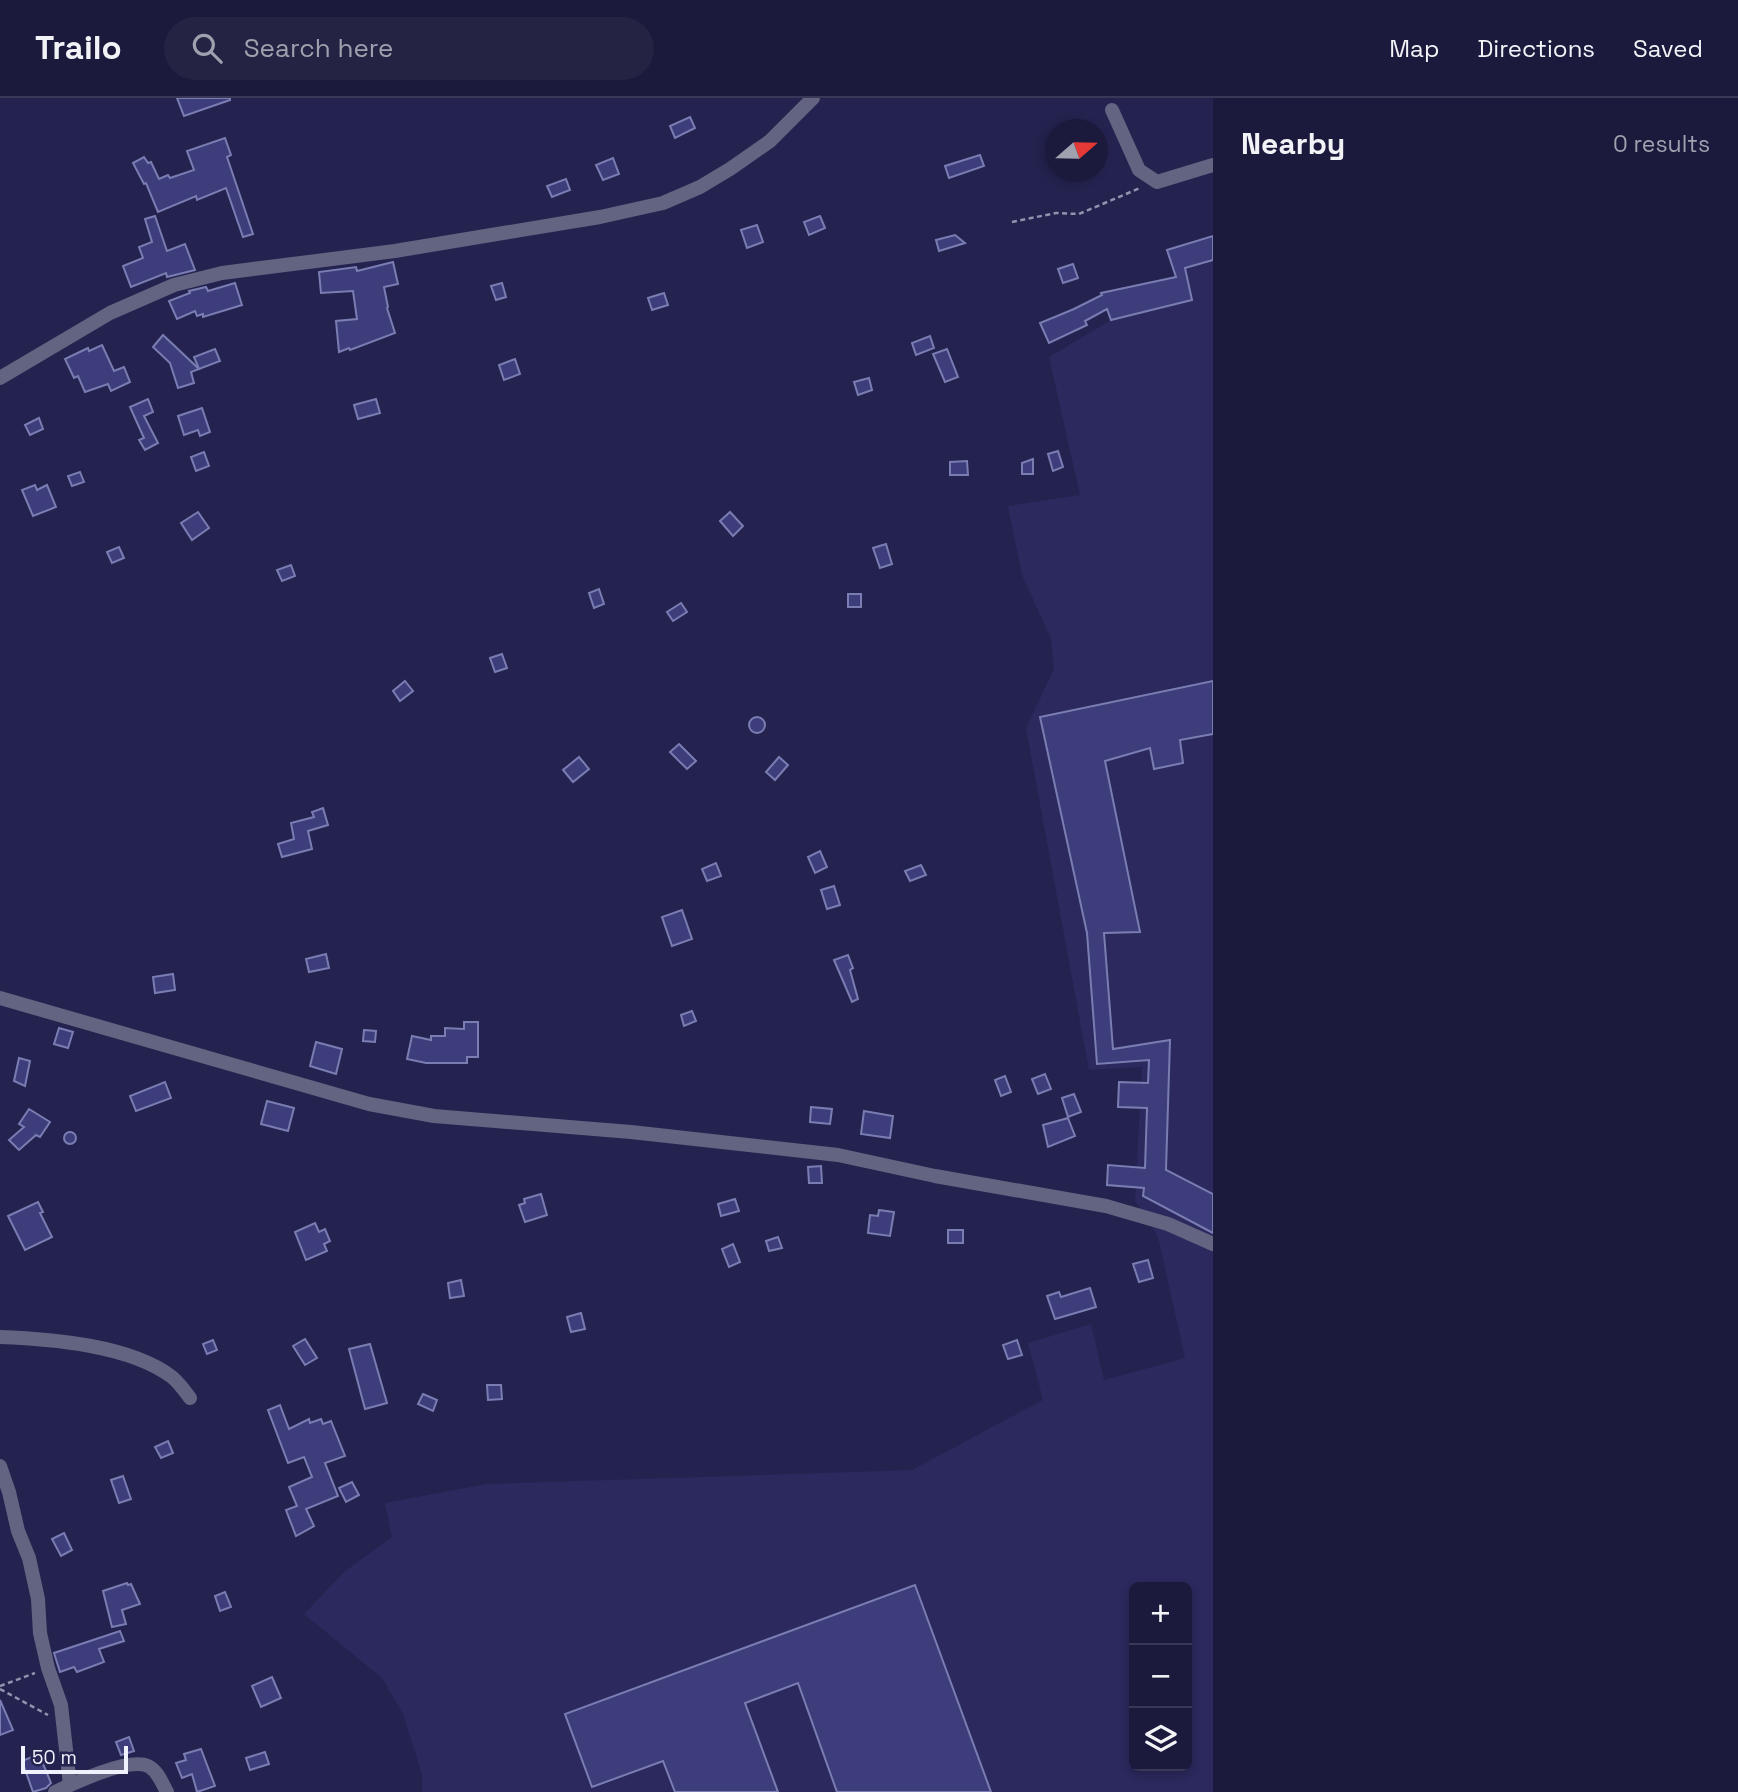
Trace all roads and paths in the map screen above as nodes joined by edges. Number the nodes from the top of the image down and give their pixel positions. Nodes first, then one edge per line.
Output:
1 (813, 98) edge
2 (1112, 110) dead end
3 (1213, 165) edge
4 (1157, 182) junction
5 (1012, 222) dead end
6 (0, 378) edge
7 (0, 998) edge
8 (1213, 1244) edge
9 (0, 1337) edge
10 (190, 1398) dead end
11 (0, 1466) edge
12 (48, 1668) junction
13 (0, 1688) edge
14 (64, 1724) junction
15 (70, 1785) junction
16 (55, 1792) edge
17 (167, 1792) edge

1 - 6 street
2 - 4 street
3 - 4 street
4 - 5 path
7 - 8 street
9 - 10 street
11 - 12 street
12 - 13 path
12 - 14 street
13 - 14 path
14 - 15 street
15 - 16 street
15 - 17 street

